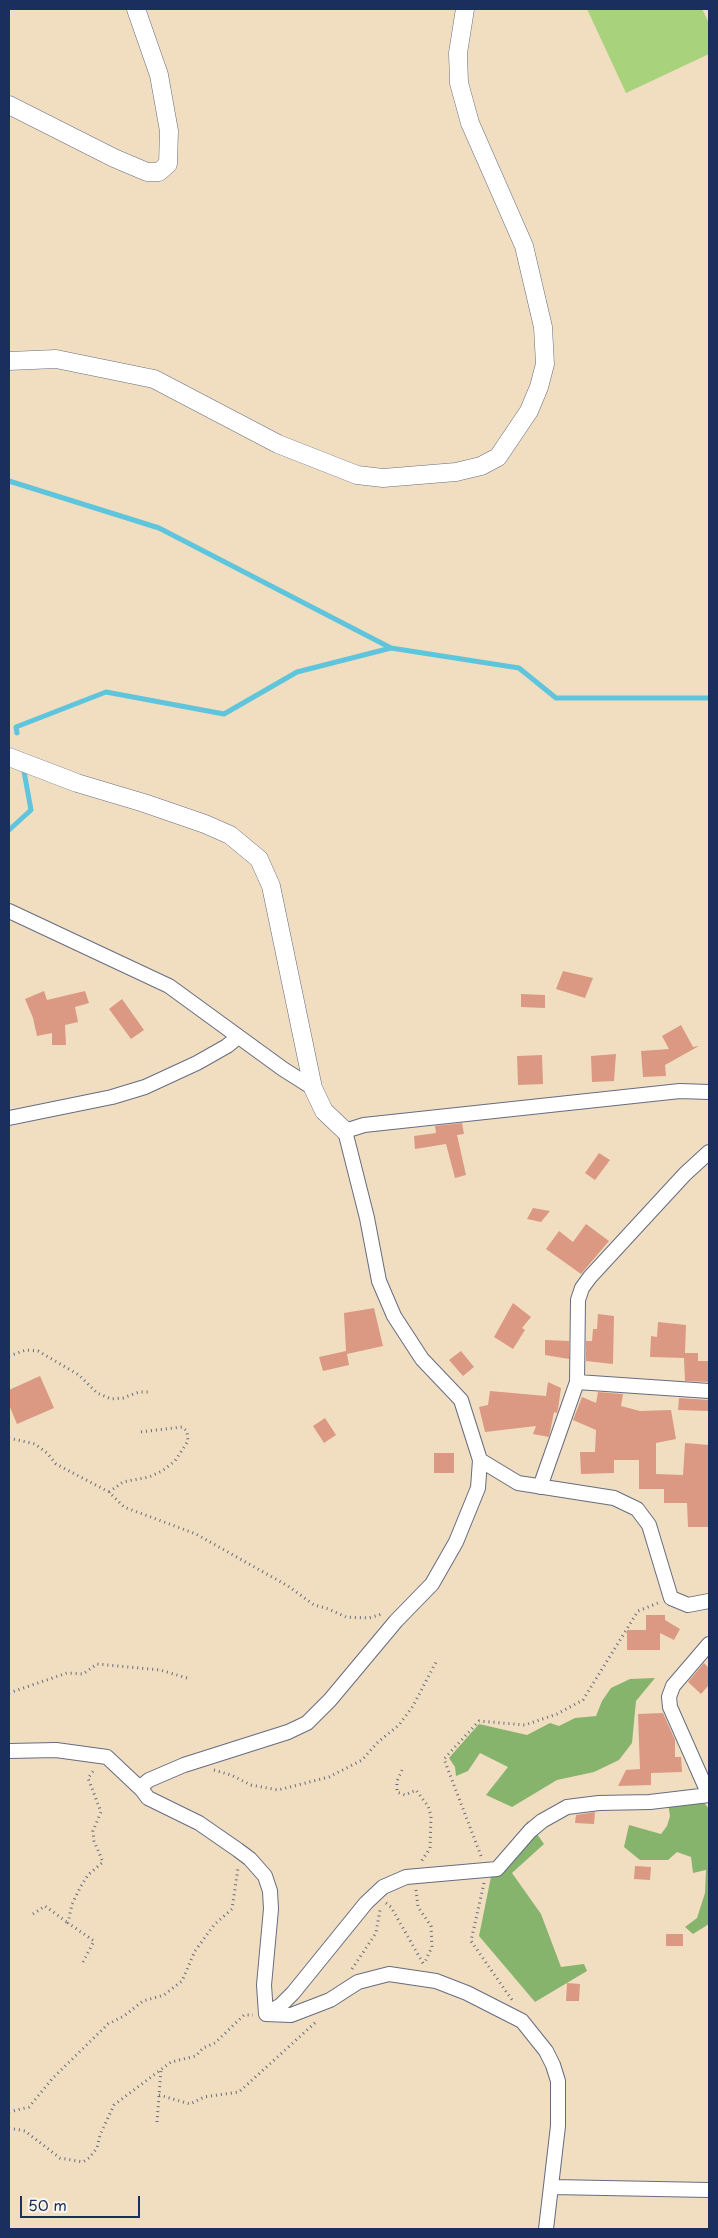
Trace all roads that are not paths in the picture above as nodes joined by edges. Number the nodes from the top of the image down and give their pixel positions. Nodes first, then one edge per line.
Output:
1 (136, 9) edge
2 (465, 9) edge
3 (9, 105) edge
4 (9, 361) edge
5 (9, 757) edge
6 (9, 911) edge
7 (238, 1037) junction
8 (313, 1088) junction
9 (709, 1092) edge
10 (9, 1118) edge
11 (345, 1130) junction
12 (709, 1152) edge
13 (577, 1382) junction
14 (709, 1391) edge
15 (480, 1460) junction
16 (540, 1487) junction
17 (709, 1601) edge
18 (709, 1644) edge
19 (9, 1750) edge
20 (142, 1790) junction
21 (709, 1795) edge
22 (266, 2014) junction
23 (552, 2187) junction
24 (709, 2190) edge
25 (546, 2229) edge

1 - 3 street
2 - 4 street
5 - 8 street
6 - 7 street
7 - 8 street
7 - 10 street
8 - 11 street
9 - 11 street
11 - 15 street
12 - 13 street
13 - 14 street
13 - 16 street
15 - 16 street
15 - 20 street
16 - 17 street
18 - 21 street
19 - 20 street
20 - 22 street
21 - 22 street
22 - 23 street
23 - 24 street
23 - 25 street

